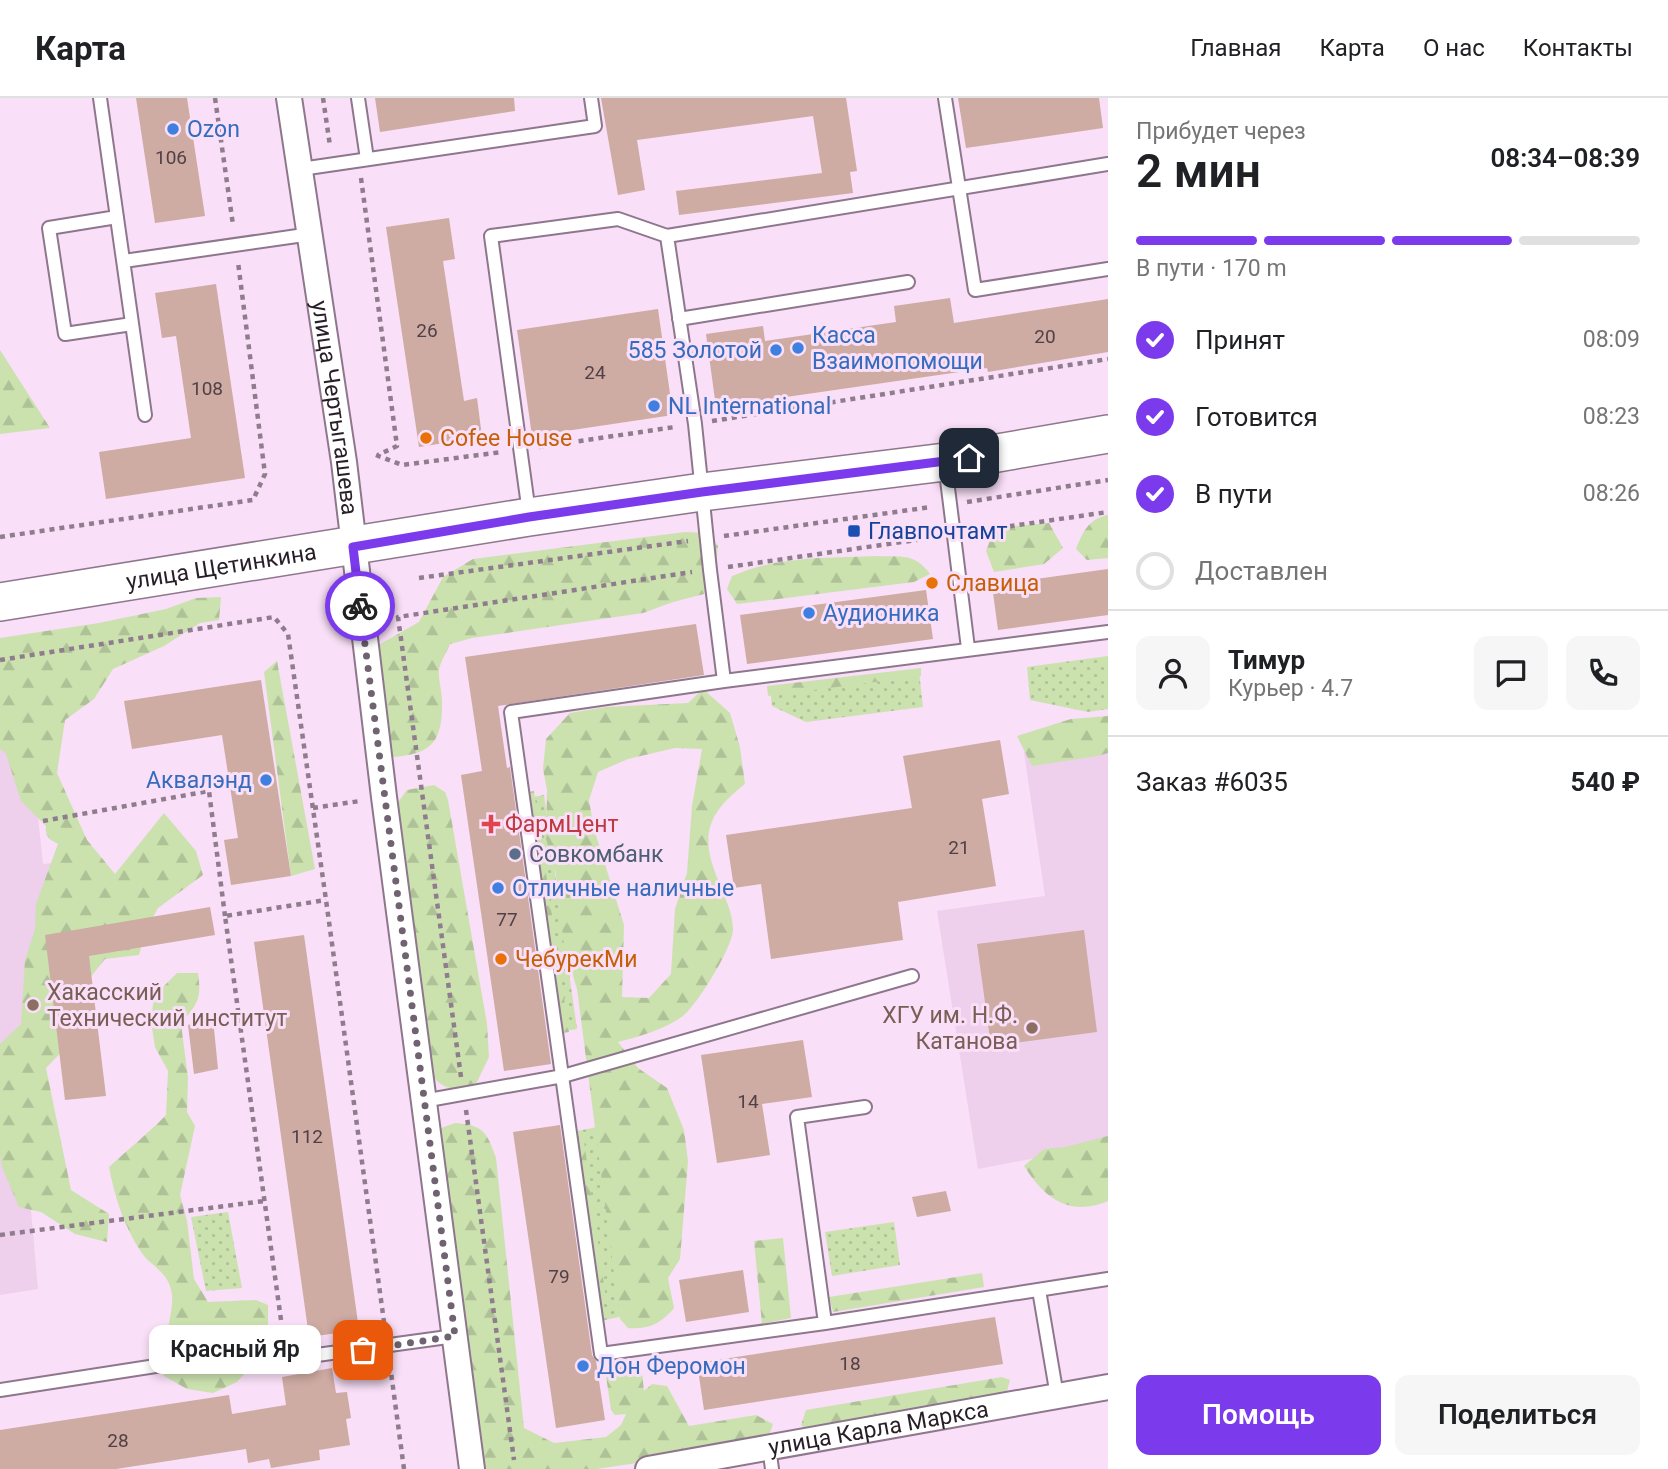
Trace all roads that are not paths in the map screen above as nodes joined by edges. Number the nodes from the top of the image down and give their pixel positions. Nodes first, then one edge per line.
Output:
1 (100, 98) edge
2 (289, 98) edge
3 (358, 98) edge
4 (591, 98) edge
5 (945, 98) edge
6 (367, 159) junction
7 (1108, 164) edge
8 (301, 169) junction
9 (959, 188) junction
10 (117, 217) junction
11 (311, 234) junction
12 (667, 236) junction
13 (124, 261) junction
14 (1108, 269) edge
15 (908, 282) dead end
16 (679, 319) junction
17 (132, 324) junction
18 (145, 415) dead end
19 (1108, 434) edge
20 (945, 462) junction
21 (702, 492) junction
22 (529, 517) junction
23 (353, 547) junction
24 (0, 602) edge
25 (1108, 632) edge
26 (968, 648) junction
27 (724, 681) junction
28 (912, 976) dead end
29 (563, 1076) junction
30 (424, 1101) junction
31 (865, 1107) dead end
32 (1108, 1279) edge
33 (1040, 1290) junction
34 (825, 1324) junction
35 (455, 1336) junction
36 (1108, 1387) edge
37 (0, 1390) edge
38 (1057, 1396) junction
39 (771, 1458) edge
40 (472, 1469) edge
41 (648, 1469) edge

1 - 10 lane
2 - 8 street, улица Чертыгашева
3 - 6 lane
4 - 6 lane
5 - 9 lane
6 - 8 lane
7 - 9 lane
8 - 11 street, улица Чертыгашева
9 - 12 lane
9 - 14 lane
10 - 13 lane
10 - 17 lane
11 - 13 lane
11 - 23 street, улица Чертыгашева
12 - 16 lane
12 - 22 lane
13 - 17 lane
15 - 16 lane
16 - 21 lane
17 - 18 lane
19 - 20 main road, улица Щетинкина
20 - 21 main road, улица Щетинкина
20 - 26 lane
21 - 22 main road, улица Щетинкина
21 - 27 lane
22 - 23 main road, улица Щетинкина
23 - 24 main road, улица Щетинкина
23 - 30 street, улица Чертыгашева
25 - 26 lane
26 - 27 lane
27 - 29 lane
28 - 29 lane
29 - 30 lane
29 - 34 lane
30 - 35 street, улица Чертыгашева
31 - 34 lane
32 - 33 lane
33 - 34 lane
33 - 38 lane
35 - 37 lane
35 - 40 street, улица Чертыгашева
36 - 38 street, улица Карла Маркса
38 - 39 street, улица Карла Маркса
39 - 41 street, улица Карла Маркса

